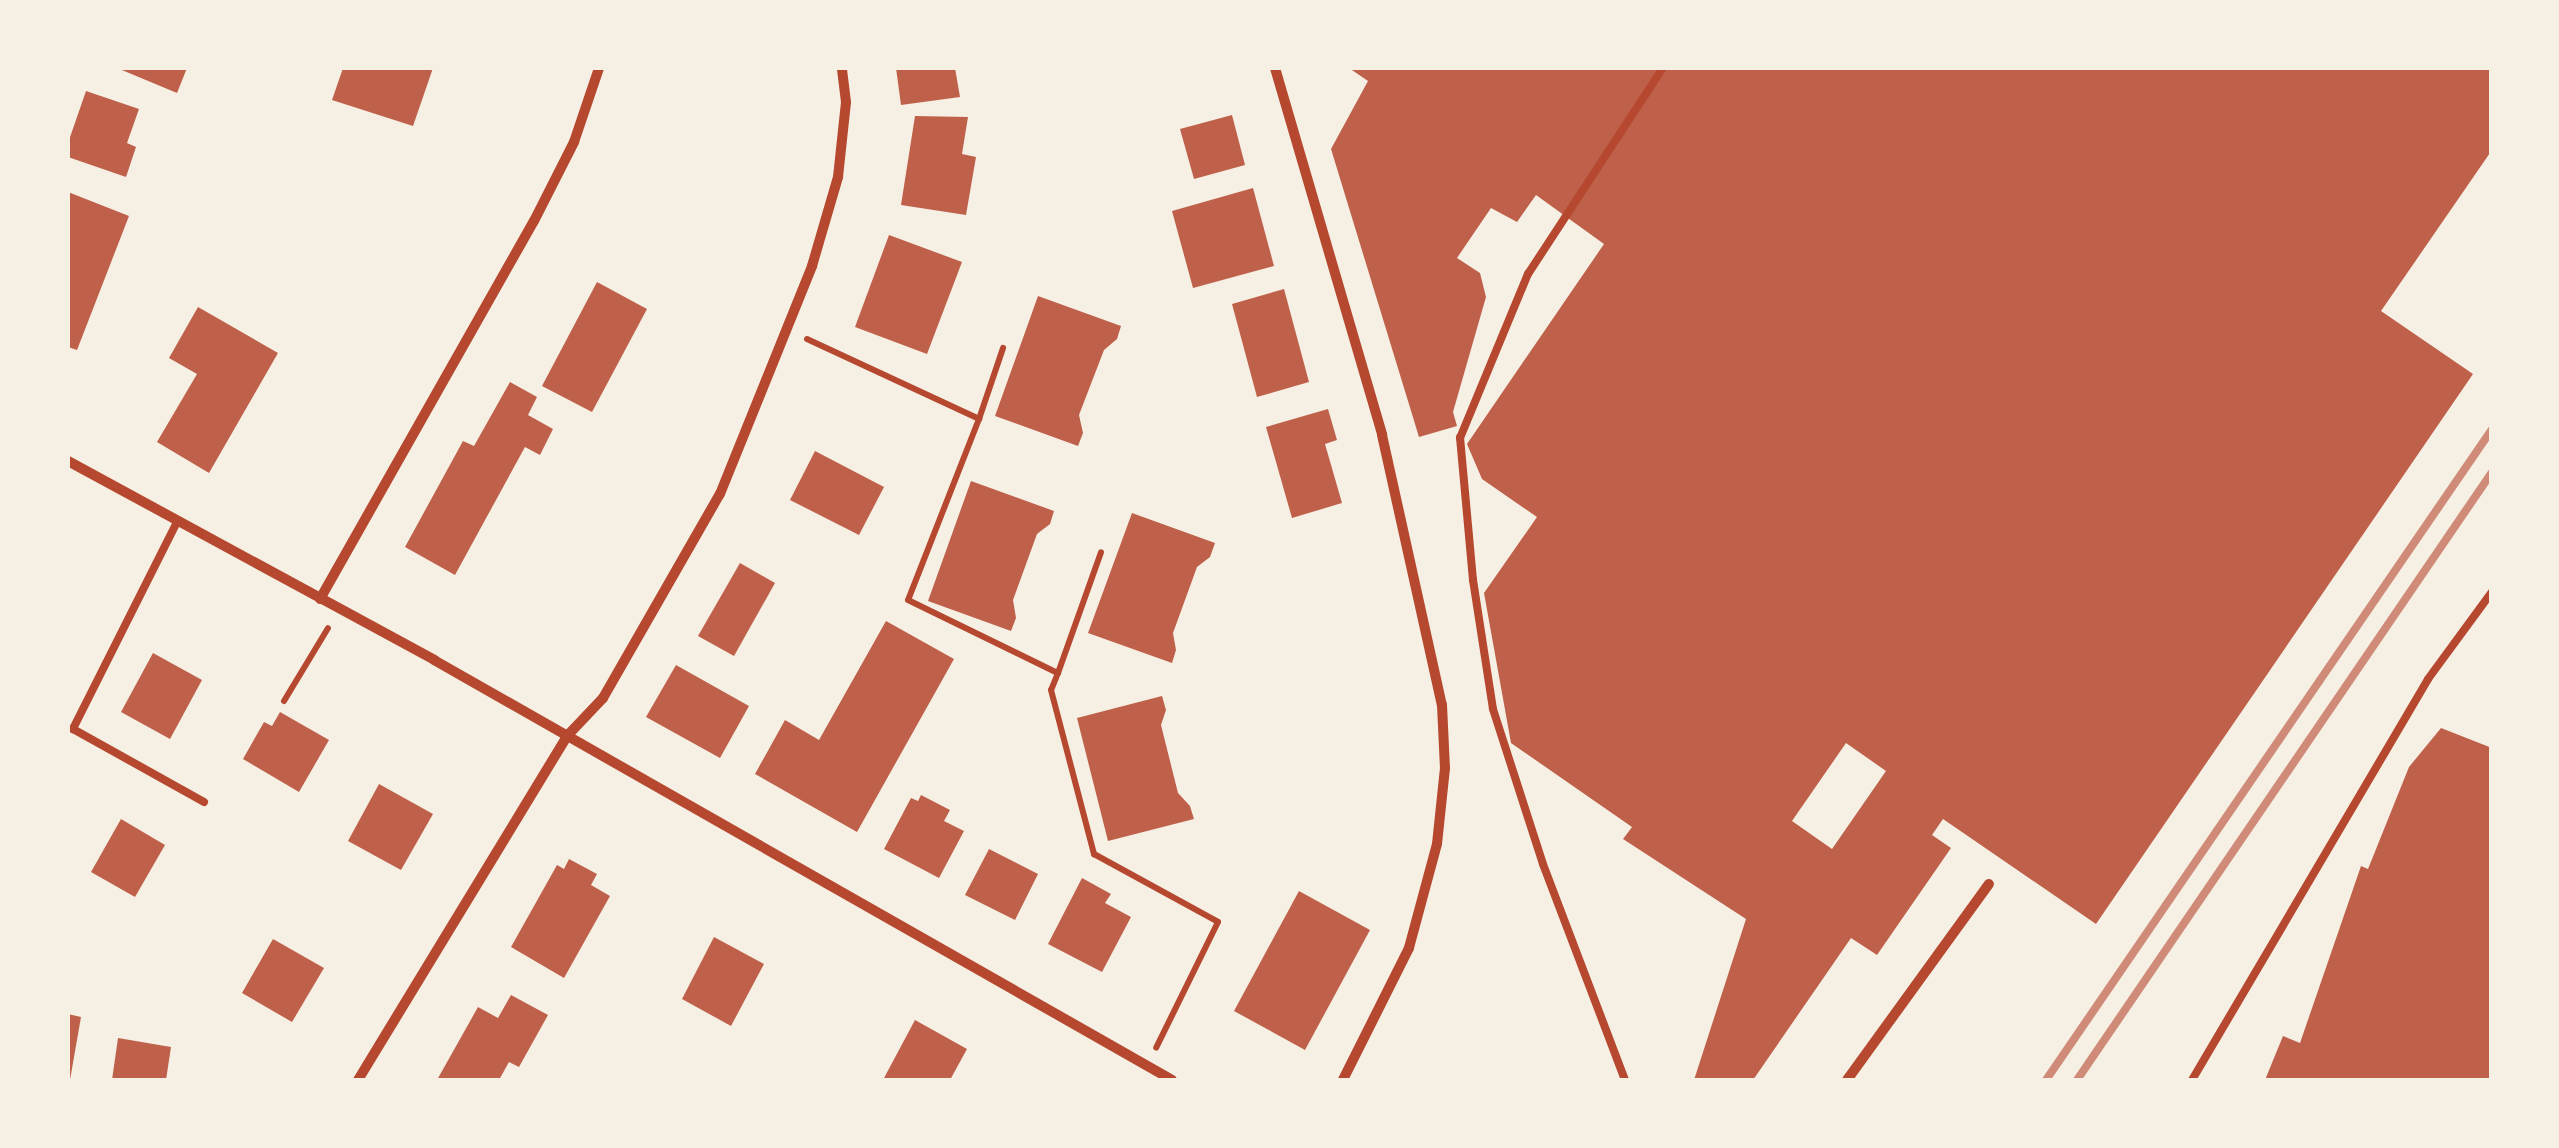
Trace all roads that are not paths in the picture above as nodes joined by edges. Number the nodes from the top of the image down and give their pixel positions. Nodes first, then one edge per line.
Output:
1 (599, 68) edge
2 (842, 68) edge
3 (1275, 68) edge
4 (1664, 68) edge
5 (68, 461) edge
6 (177, 522) junction
7 (2492, 592) edge
8 (320, 600) junction
9 (568, 735) junction
10 (204, 802) dead end
11 (1990, 884) dead end
12 (358, 1080) edge
13 (1172, 1080) edge
14 (1342, 1080) edge
15 (1625, 1080) edge
16 (1847, 1080) edge
17 (2192, 1080) edge

1 - 8 street
2 - 9 street
3 - 14 street
4 - 15 lane
5 - 6 street
6 - 8 street
6 - 10 lane
7 - 17 lane
8 - 9 street
9 - 12 street
9 - 13 street
11 - 16 street

